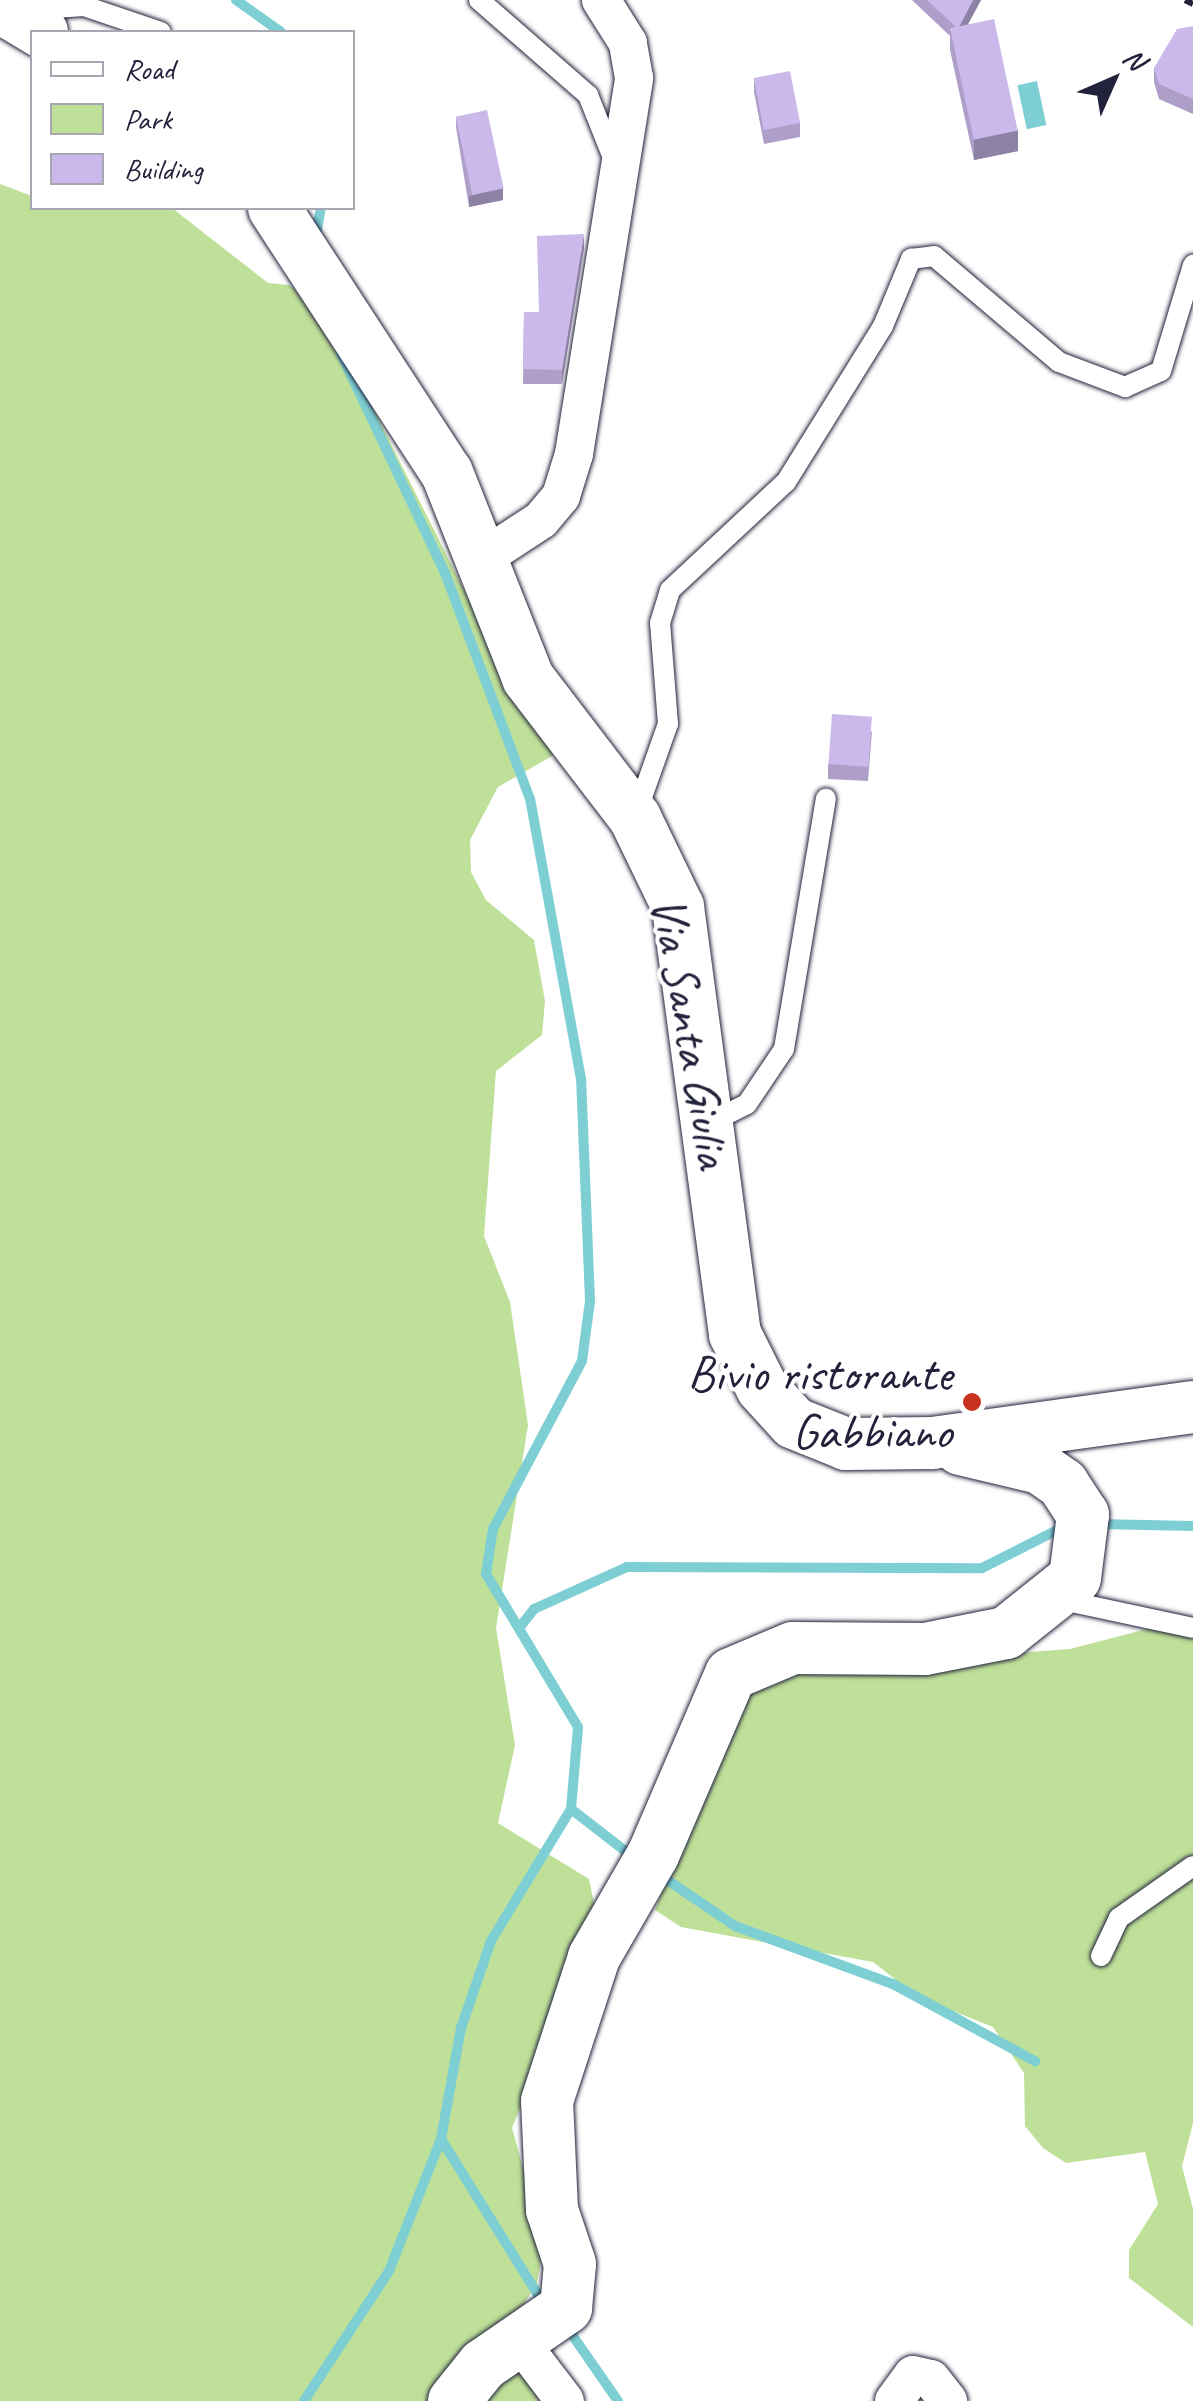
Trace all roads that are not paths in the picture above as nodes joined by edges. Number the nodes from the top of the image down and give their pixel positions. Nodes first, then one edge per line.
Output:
1 (480, 0) edge
2 (602, 0) edge
3 (18, 17) edge
4 (155, 30) edge
5 (620, 176) junction
6 (275, 210) edge
7 (1193, 265) edge
8 (486, 556) junction
9 (826, 798) dead end
10 (635, 818) junction
11 (709, 1122) junction
12 (1193, 1407) edge
13 (934, 1443) junction
14 (1056, 1598) junction
15 (1193, 1628) edge
16 (1193, 1866) edge
17 (1101, 1956) dead end
18 (520, 2342) junction
19 (454, 2401) edge
20 (565, 2401) edge
21 (894, 2401) edge
22 (948, 2401) edge

1 - 5 lane
2 - 5 street
3 - 4 lane
5 - 8 street
6 - 8 street, Via Santa Giulia
7 - 10 lane
8 - 10 street, Via Santa Giulia
9 - 11 lane
10 - 11 street, Via Santa Giulia
11 - 13 street, Via Santa Giulia
12 - 13 street, Via Santa Giulia
13 - 14 street
14 - 15 lane
14 - 18 street
16 - 17 lane
18 - 19 street
18 - 20 street
21 - 22 street

